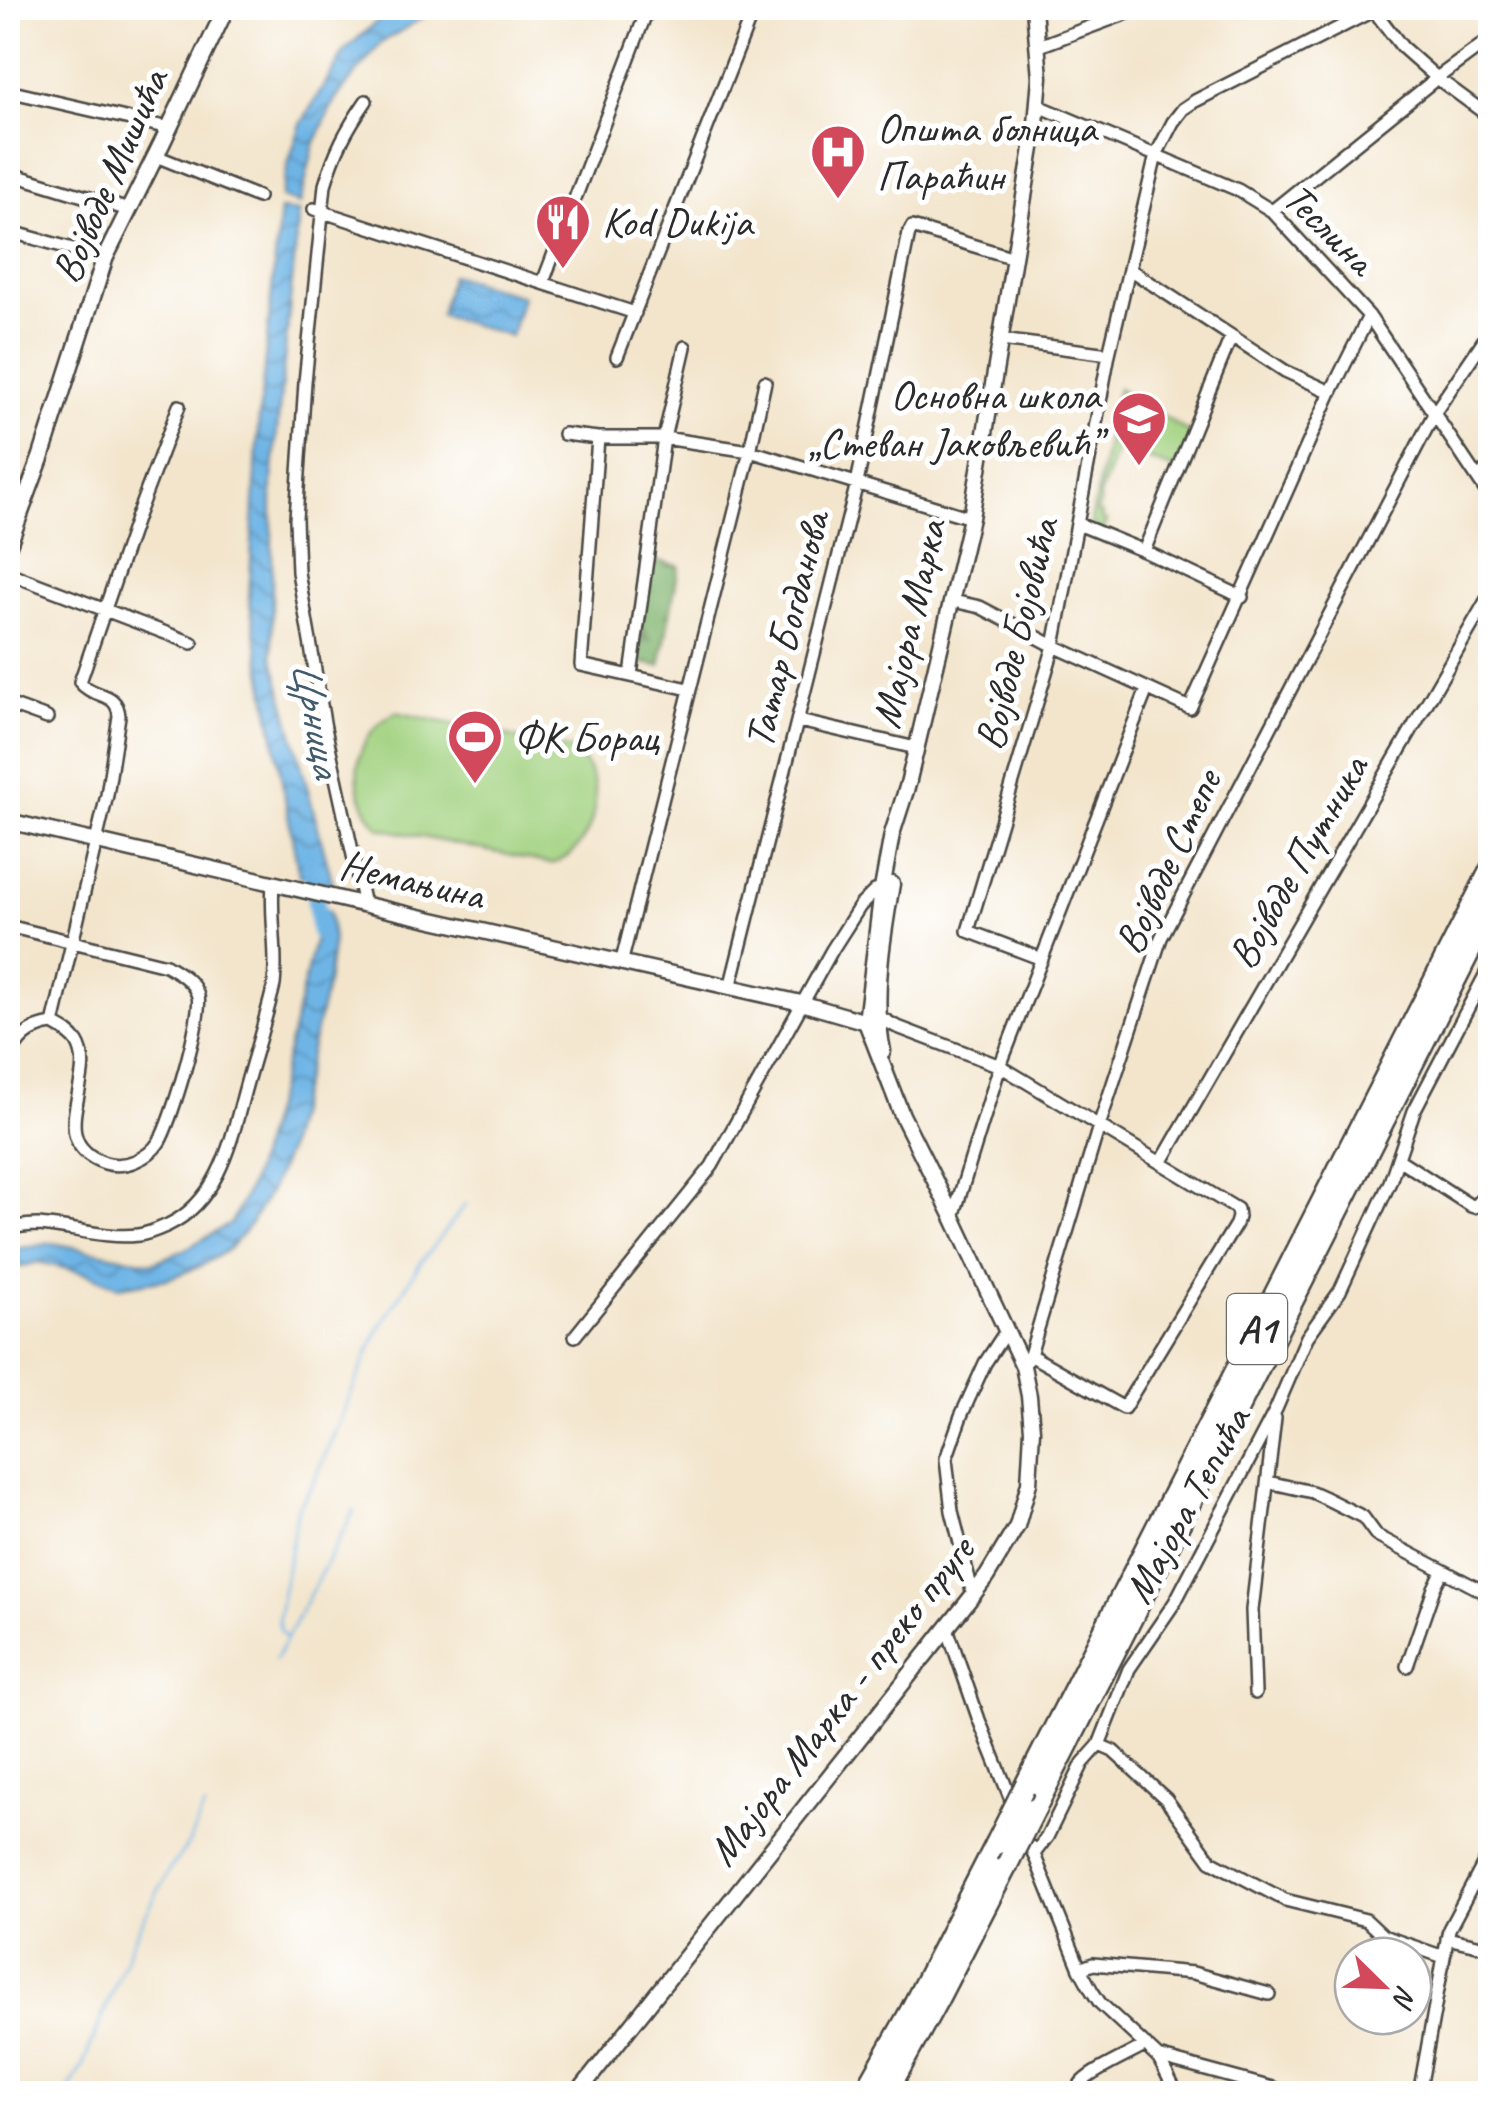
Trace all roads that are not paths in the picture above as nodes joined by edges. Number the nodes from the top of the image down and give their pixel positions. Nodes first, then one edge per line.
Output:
1 (226, 8) edge
2 (648, 8) edge
3 (754, 8) edge
4 (1034, 8) edge
5 (1141, 8) edge
6 (1373, 9) edge
7 (1490, 39) edge
8 (1039, 46) junction
9 (1437, 78) junction
10 (8, 91) edge
11 (366, 101) dead end
12 (1039, 106) junction
13 (1490, 117) edge
14 (170, 128) junction
15 (1156, 155) junction
16 (156, 156) junction
17 (8, 173) edge
18 (258, 197) dead end
19 (128, 210) junction
20 (318, 210) junction
21 (1272, 211) junction
22 (8, 231) edge
23 (105, 258) junction
24 (1014, 258) junction
25 (1129, 269) junction
26 (542, 282) junction
27 (635, 313) junction
28 (1369, 316) junction
29 (1490, 331) edge
30 (1231, 337) junction
31 (1001, 340) junction
32 (686, 347) dead end
33 (1109, 354) junction
34 (617, 357) dead end
35 (765, 382) dead end
36 (1331, 392) junction
37 (180, 406) dead end
38 (1435, 412) junction
39 (564, 434) dead end
40 (598, 438) junction
41 (664, 438) junction
42 (750, 451) junction
43 (1490, 466) edge
44 (1479, 478) junction
45 (857, 482) junction
46 (1490, 497) edge
47 (971, 518) junction
48 (1078, 524) junction
49 (8, 546) edge
50 (1144, 551) junction
51 (8, 573) edge
52 (1490, 594) edge
53 (1242, 596) junction
54 (952, 601) junction
55 (104, 610) junction
56 (192, 643) dead end
57 (1054, 646) junction
58 (630, 676) junction
59 (1147, 688) junction
60 (689, 690) junction
61 (8, 704) edge
62 (47, 718) dead end
63 (799, 720) junction
64 (916, 748) junction
65 (909, 781) junction
66 (8, 821) edge
67 (97, 841) junction
68 (1490, 870) edge
69 (276, 884) junction
70 (882, 888) junction
71 (358, 904) junction
72 (1490, 911) edge
73 (8, 926) edge
74 (73, 942) junction
75 (1042, 959) junction
76 (621, 964) junction
77 (1490, 966) edge
78 (730, 988) junction
79 (801, 1003) junction
80 (872, 1019) junction
81 (53, 1024) junction
82 (8, 1060) edge
83 (1000, 1066) junction
84 (1100, 1126) junction
85 (1398, 1159) junction
86 (1161, 1162) junction
87 (1490, 1188) edge
88 (953, 1216) junction
89 (8, 1227) edge
90 (996, 1310) joint
91 (1006, 1331) junction
92 (575, 1336) dead end
93 (1027, 1360) junction
94 (1276, 1409) junction
95 (1268, 1482) junction
96 (1442, 1572) junction
97 (973, 1595) junction
98 (1490, 1596) edge
99 (947, 1628) junction
100 (1407, 1666) dead end
101 (1255, 1693) dead end
102 (1099, 1745) junction
103 (1490, 1852) edge
104 (1034, 1854) junction
105 (1447, 1938) junction
106 (1490, 1948) edge
107 (1445, 1952) junction
108 (1080, 1969) junction
109 (1269, 1994) dead end
110 (1146, 2045) junction
111 (1158, 2057) junction
112 (577, 2094) edge
113 (864, 2094) edge
114 (886, 2094) edge
115 (1079, 2094) edge
116 (1177, 2094) edge
117 (1281, 2094) edge
118 (1419, 2094) edge

1 - 14 main road, Војводе Мишића
2 - 26 street
3 - 27 street
4 - 8 street, Мајора Марка
5 - 8 street
6 - 9 street
6 - 15 street, Војводе Бојовића
7 - 9 street
8 - 12 street, Мајора Марка
9 - 13 street
9 - 21 street
10 - 14 street
11 - 20 street
12 - 15 street, Теслина
12 - 24 street, Мајора Марка
14 - 16 main road, Војводе Мишића
15 - 21 street, Теслина
15 - 25 street, Војводе Бојовића
16 - 18 street
16 - 19 main road, Војводе Мишића
17 - 19 street
19 - 23 main road, Војводе Мишића
20 - 26 street
20 - 71 street
21 - 28 street, Теслина
22 - 23 street
23 - 49 main road, Војводе Мишића
24 - 31 street, Мајора Марка
24 - 45 street, Татар Богданова
25 - 30 street
25 - 33 street, Војводе Бојовића
26 - 27 street
27 - 34 street
28 - 36 street
28 - 38 street, Теслина
29 - 38 street, Војводе Степе
30 - 36 street
30 - 50 street
31 - 33 street
31 - 47 street, Мајора Марка
32 - 41 street
33 - 48 street, Војводе Бојовића
35 - 42 street
36 - 53 street
37 - 55 street
38 - 44 street, Теслина
38 - 84 street, Војводе Степе
39 - 40 street
40 - 41 street
40 - 58 street
41 - 42 street
41 - 58 street
42 - 45 street
42 - 60 street
43 - 44 street
44 - 46 street, Теслина
45 - 47 street
45 - 63 street, Татар Богданова
47 - 54 street, Мајора Марка
48 - 50 street
48 - 57 street, Војводе Бојовића
50 - 53 street
51 - 55 street
52 - 86 street, Војводе Путника
53 - 59 street
54 - 57 street
54 - 64 street, Мајора Марка
55 - 56 street
55 - 67 street
57 - 59 street
57 - 75 street, Војводе Бојовића
58 - 60 street
59 - 75 street
60 - 76 street
61 - 62 street
63 - 64 street
63 - 78 street, Татар Богданова
64 - 65 street, Мајора Марка
65 - 70 street, Мајора Марка
65 - 80 street, Мајора Марка
66 - 67 street, Немањина
67 - 69 street, Немањина
67 - 74 street
68 - 113 highway, A1, bridge
69 - 71 street, Немањина
69 - 89 street
70 - 79 street
70 - 80 street, Мајора Марка
71 - 76 street, Немањина
72 - 114 highway, A1, bridge
73 - 74 street
74 - 81 street
74 - 81 street
75 - 83 street
76 - 78 street, Немањина
77 - 85 street, Мајора Тепића
78 - 79 street, Немањина
79 - 80 street, Немањина
79 - 92 street
80 - 83 street
80 - 88 street, Мајора Марка
81 - 82 street
83 - 84 street
83 - 88 street
84 - 86 street
84 - 93 street, Војводе Степе
85 - 87 street
85 - 94 street, Мајора Тепића
86 - 93 street
88 - 90 street, Мајора Марка
90 - 91 street, Мајора Марка - преко пруге
91 - 93 street, Мајора Марка - преко пруге
91 - 97 street
93 - 97 street, Мајора Марка - преко пруге
94 - 95 street
94 - 102 street, Мајора Тепића
95 - 96 street
95 - 101 street
96 - 98 street
96 - 100 street
97 - 99 street, Мајора Марка - преко пруге
99 - 104 street
99 - 112 street, Мајора Марка - преко пруге
102 - 104 street, Мајора Тепића
102 - 107 street
103 - 105 street
104 - 108 street
105 - 106 street
105 - 107 street
107 - 118 street
108 - 109 street
108 - 110 street
110 - 111 street
110 - 115 street
111 - 116 street
111 - 117 street

